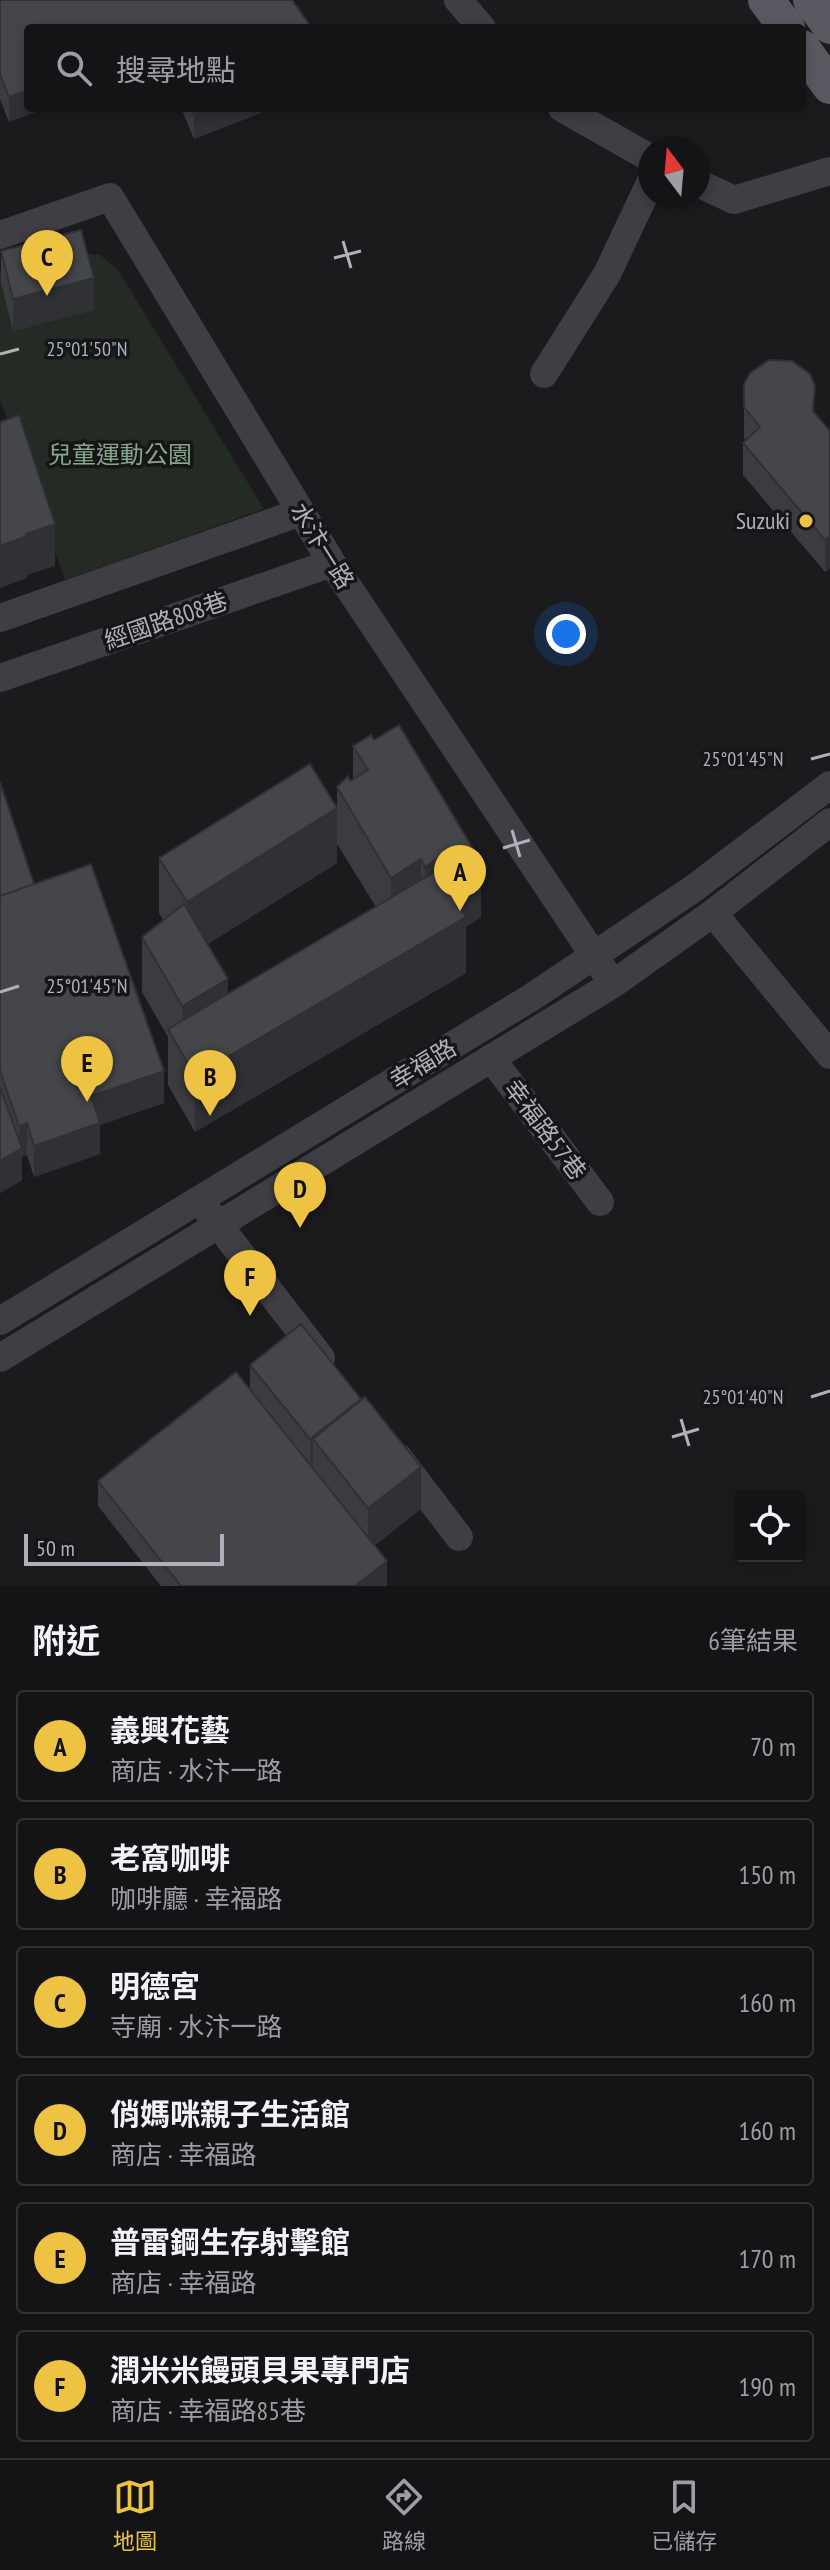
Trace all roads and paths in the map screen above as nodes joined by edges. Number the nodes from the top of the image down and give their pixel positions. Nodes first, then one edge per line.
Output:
1 (458, 0) edge
2 (766, 0) edge
3 (811, 0) edge
4 (479, 24) edge
5 (784, 24) edge
6 (830, 26) edge
7 (806, 53) edge
8 (830, 86) edge
9 (569, 112) edge
10 (638, 151) edge
11 (830, 171) edge
12 (710, 189) edge
13 (638, 208) edge
14 (0, 235) edge
15 (544, 374) dead end
16 (301, 512) junction
17 (332, 563) junction
18 (0, 618) edge
19 (0, 678) edge
20 (830, 785) edge
21 (830, 822) edge
22 (713, 913) junction
23 (594, 956) junction
24 (613, 984) junction
25 (830, 1055) edge
26 (491, 1058) junction
27 (200, 1200) junction
28 (600, 1202) dead end
29 (218, 1225) junction
30 (0, 1321) edge
31 (0, 1358) edge
32 (337, 1379) edge
33 (384, 1439) edge
34 (459, 1537) dead end

1 - 4 street
2 - 5 main road
3 - 6 main road
7 - 8 main road
9 - 10 street
11 - 12 street
13 - 15 street
14 - 16 street, 水汴一路
16 - 17 street, 水汴一路
16 - 18 street
17 - 19 street, 經國路808巷
17 - 23 street, 水汴一路
20 - 23 street, 幸福路
21 - 22 street, 幸福路
22 - 24 street, 幸福路
22 - 25 street
23 - 24 street, 水汴一路
23 - 27 street, 幸福路
24 - 26 street, 幸福路
26 - 28 street, 幸福路57巷
26 - 29 street, 幸福路
27 - 29 street
27 - 30 street, 幸福路
29 - 31 street, 幸福路
29 - 32 street
33 - 34 street

